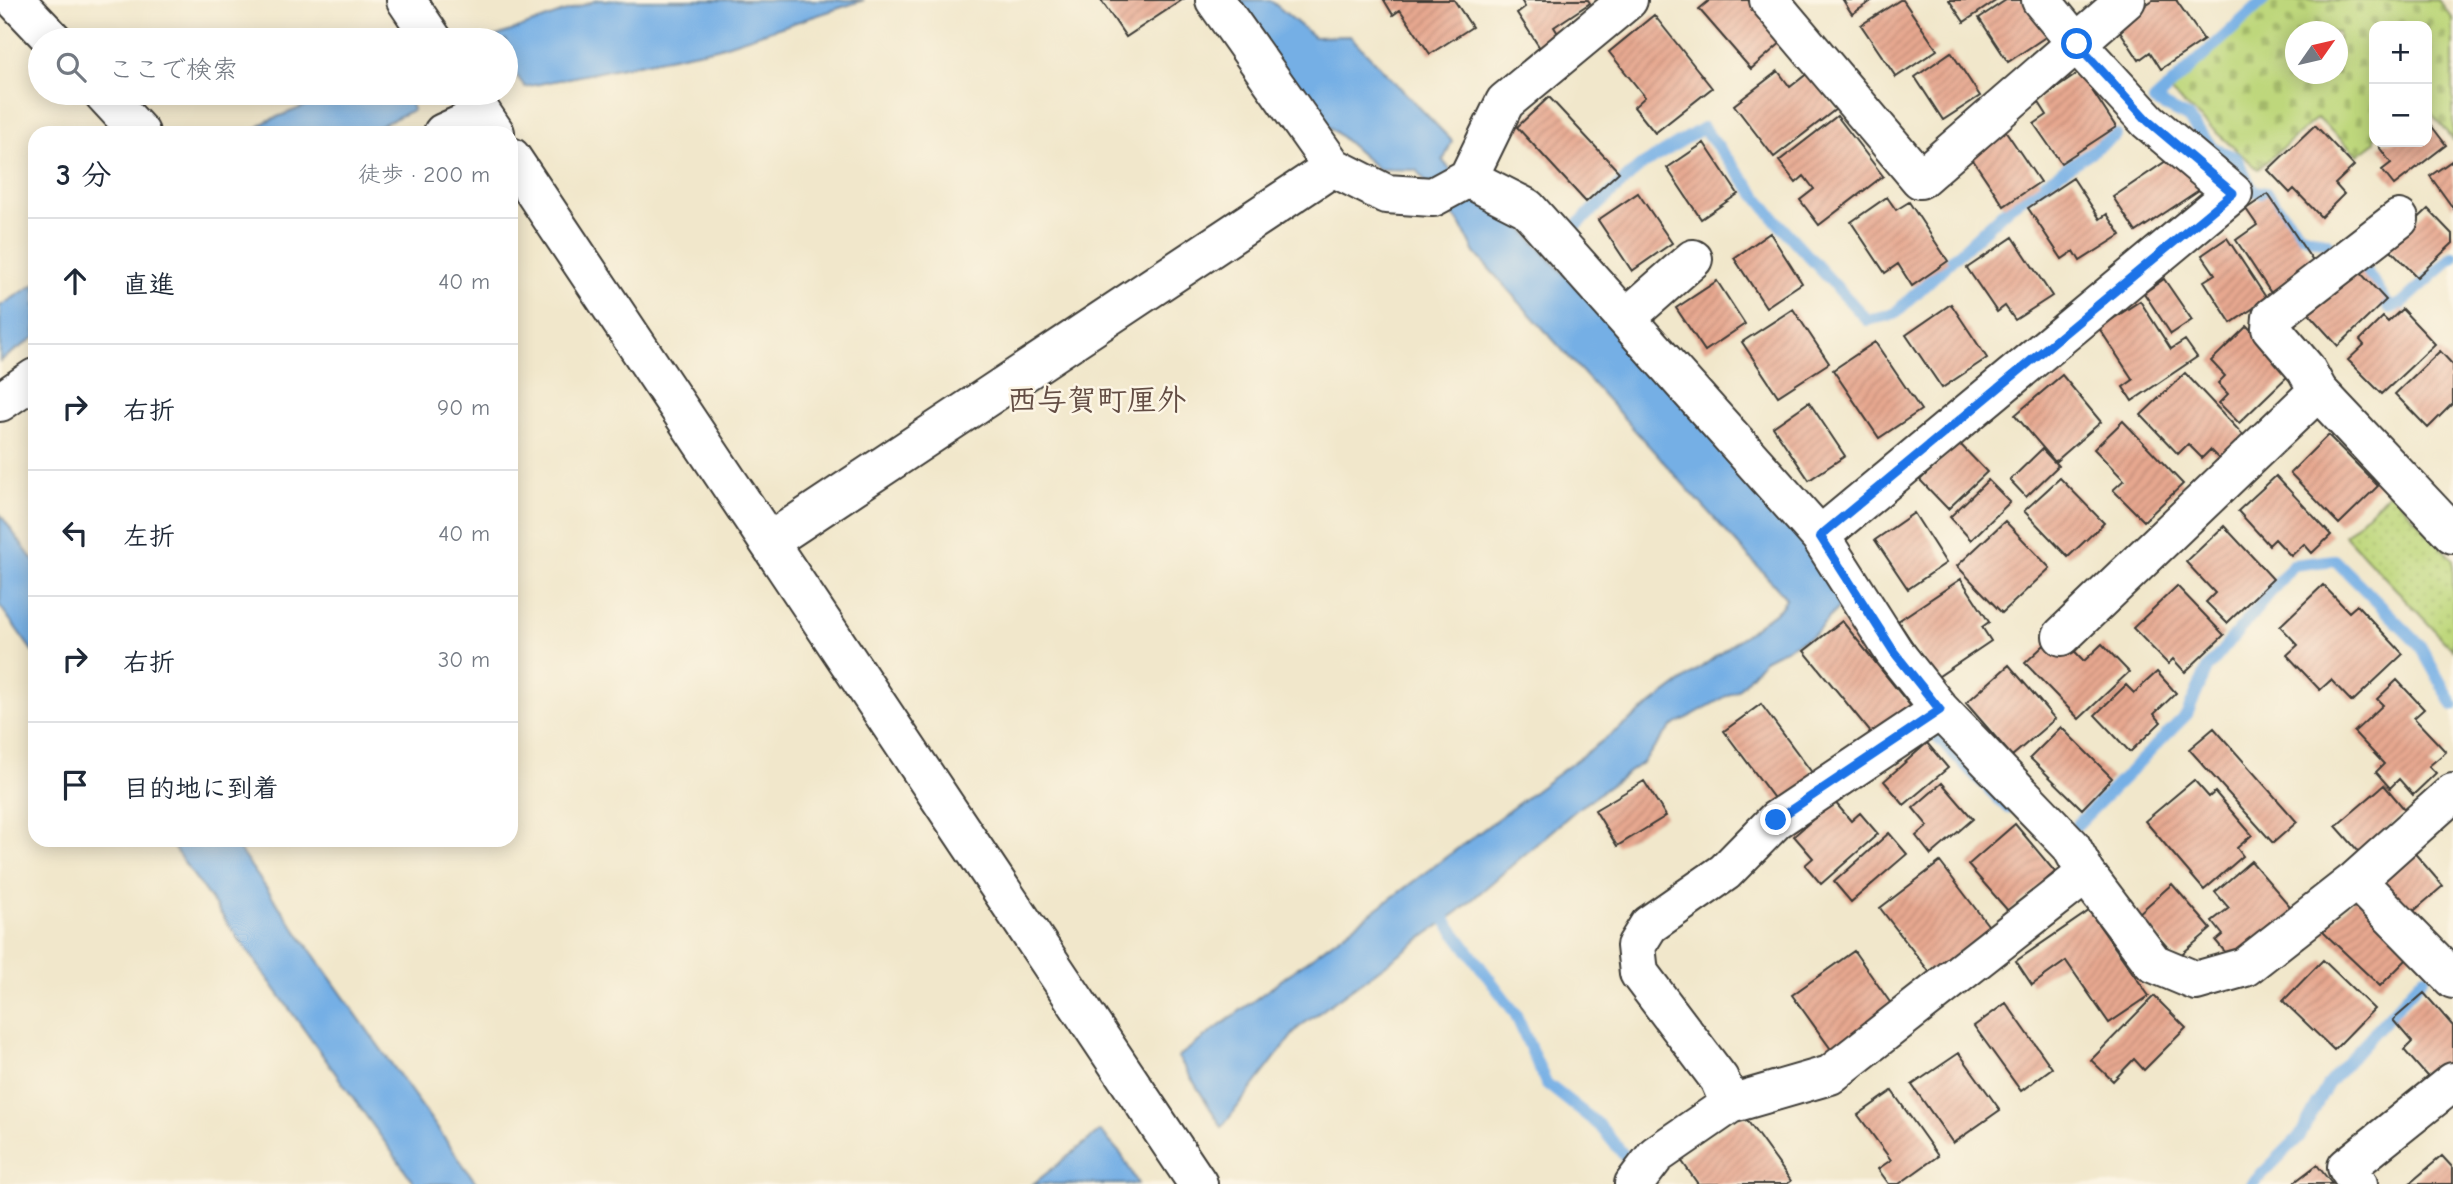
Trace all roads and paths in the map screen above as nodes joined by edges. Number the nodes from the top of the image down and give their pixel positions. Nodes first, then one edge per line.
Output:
1 (16, 0) edge
2 (406, 0) edge
3 (1215, 0) edge
4 (1628, 0) edge
5 (1769, 0) edge
6 (2041, 0) edge
7 (2126, 0) edge
8 (42, 28) edge
9 (425, 28) edge
10 (2077, 44) junction
11 (114, 105) edge
12 (482, 114) edge
13 (134, 126) edge
14 (457, 126) edge
15 (518, 167) edge
16 (1333, 167) junction
17 (1468, 178) junction
18 (2399, 219) dead end
19 (1693, 259) dead end
20 (1626, 318) junction
21 (28, 383) edge
22 (2318, 391) junction
23 (0, 402) edge
24 (2453, 534) edge
25 (1820, 536) junction
26 (769, 542) junction
27 (2062, 636) dead end
28 (1940, 710) junction
29 (2453, 793) edge
30 (2086, 874) junction
31 (2356, 880) junction
32 (2453, 979) edge
33 (2453, 1082) edge
34 (1730, 1104) junction
35 (1198, 1184) edge
36 (1634, 1184) edge
37 (2358, 1184) edge

1 - 8 street
2 - 9 street
3 - 16 street
4 - 17 street
5 - 10 street
6 - 10 street
7 - 10 street
10 - 25 street
11 - 13 street
12 - 14 street
15 - 26 street
16 - 17 street
16 - 26 street
17 - 20 street
18 - 22 street
19 - 20 street
20 - 25 street
21 - 23 street
22 - 24 street
22 - 27 street
25 - 28 street
26 - 35 street
28 - 30 street
28 - 34 street
29 - 31 street
30 - 31 street
30 - 34 street
31 - 32 street
33 - 37 street
34 - 36 street

